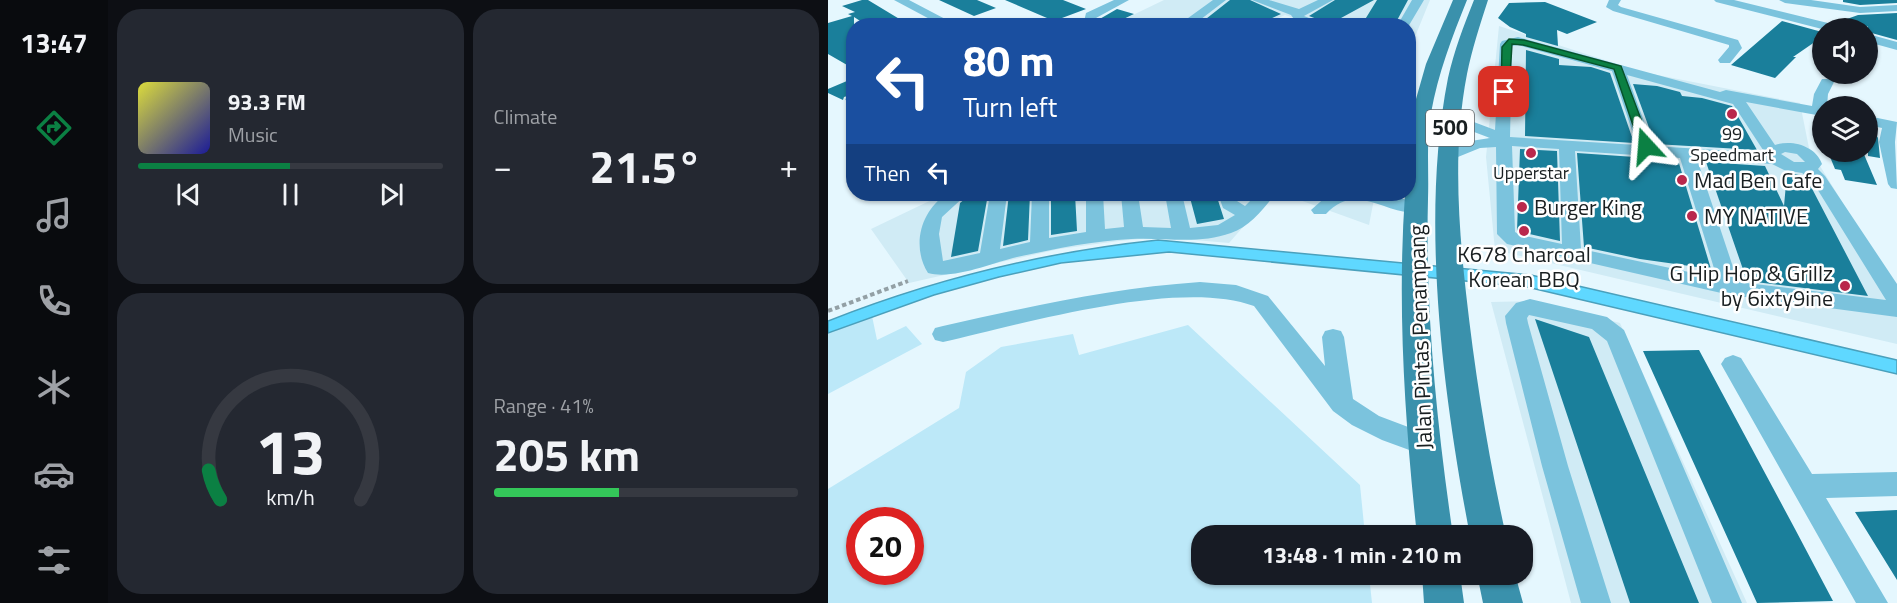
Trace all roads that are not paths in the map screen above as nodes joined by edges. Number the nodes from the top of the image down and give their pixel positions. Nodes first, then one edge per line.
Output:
1 (900, 0) edge
2 (1123, 0) edge
3 (1220, 0) edge
4 (1258, 0) edge
5 (1327, 0) edge
6 (1418, 0) edge
7 (1460, 0) edge
8 (1481, 0) edge
9 (1615, 0) edge
10 (1720, 0) edge
11 (1785, 0) edge
12 (1897, 8) edge
13 (1298, 13) junction
14 (937, 18) edge
15 (1090, 18) edge
16 (1198, 18) edge
17 (1298, 18) edge
18 (1408, 18) edge
19 (1812, 23) edge
20 (1878, 41) edge
21 (1897, 46) edge
22 (1725, 60) dead end
23 (1618, 68) junction
24 (1689, 88) junction
25 (1812, 110) edge
26 (1450, 118) junction
27 (1878, 124) edge
28 (1416, 126) edge
29 (1894, 127) edge
30 (1503, 138) junction
31 (1567, 145) junction
32 (1646, 146) junction
33 (1687, 153) junction
34 (1448, 156) junction
35 (1773, 156) junction
36 (1897, 184) edge
37 (948, 201) edge
38 (997, 201) edge
39 (1040, 201) edge
40 (1094, 201) edge
41 (1130, 201) edge
42 (1175, 201) edge
43 (1228, 201) edge
44 (1259, 201) edge
45 (1328, 201) edge
46 (1386, 201) edge
47 (1414, 201) edge
48 (1414, 207) junction
49 (1320, 210) dead end
50 (1247, 214) junction
51 (1134, 232) junction
52 (1182, 234) junction
53 (1096, 236) junction
54 (1039, 247) junction
55 (1572, 253) junction
56 (989, 258) junction
57 (1730, 288) junction
58 (1897, 300) edge
59 (1897, 309) edge
60 (943, 334) dead end
61 (1333, 337) dead end
62 (1733, 364) dead end
63 (1342, 404) junction
64 (1423, 444) junction
65 (1897, 484) edge
66 (1803, 486) junction
67 (1434, 525) edge
68 (1486, 525) edge
69 (1442, 585) edge
70 (1444, 603) edge
71 (1596, 603) edge
72 (1727, 603) edge
73 (1873, 603) edge

1 - 14 street
2 - 15 street
3 - 16 street
4 - 13 street
5 - 13 street
6 - 18 street
7 - 28 main road, Jalan Pintas Penampang / 500
8 - 26 main road, Jalan Pintas Penampang / 500
9 - 22 street
10 - 19 street
11 - 12 street
13 - 17 street
20 - 21 street
23 - 24 street
23 - 30 street
23 - 32 street
24 - 25 street
24 - 35 street
26 - 30 street
26 - 34 main road, Jalan Pintas Penampang / 500
27 - 29 street
29 - 36 street
30 - 31 street
30 - 32 street
30 - 34 street
30 - 55 street
31 - 33 street
31 - 55 street
32 - 35 street
33 - 35 street
33 - 57 street
34 - 68 main road, Jalan Pintas Penampang / 500
35 - 58 street
37 - 56 street
38 - 56 street
39 - 54 street
40 - 53 street
41 - 51 street
42 - 52 street
43 - 50 street
44 - 50 street
45 - 49 street
46 - 48 street
47 - 48 main road, Jalan Pintas Penampang / 500
48 - 64 main road, Jalan Pintas Penampang / 500
50 - 52 street
51 - 52 street
51 - 53 street
53 - 54 street
54 - 56 street
55 - 57 street
57 - 59 street
60 - 63 street
61 - 63 street
62 - 66 street
63 - 64 street
64 - 67 main road, Jalan Pintas Penampang / 500
65 - 66 street
66 - 73 street
69 - 70 main road
71 - 72 street

